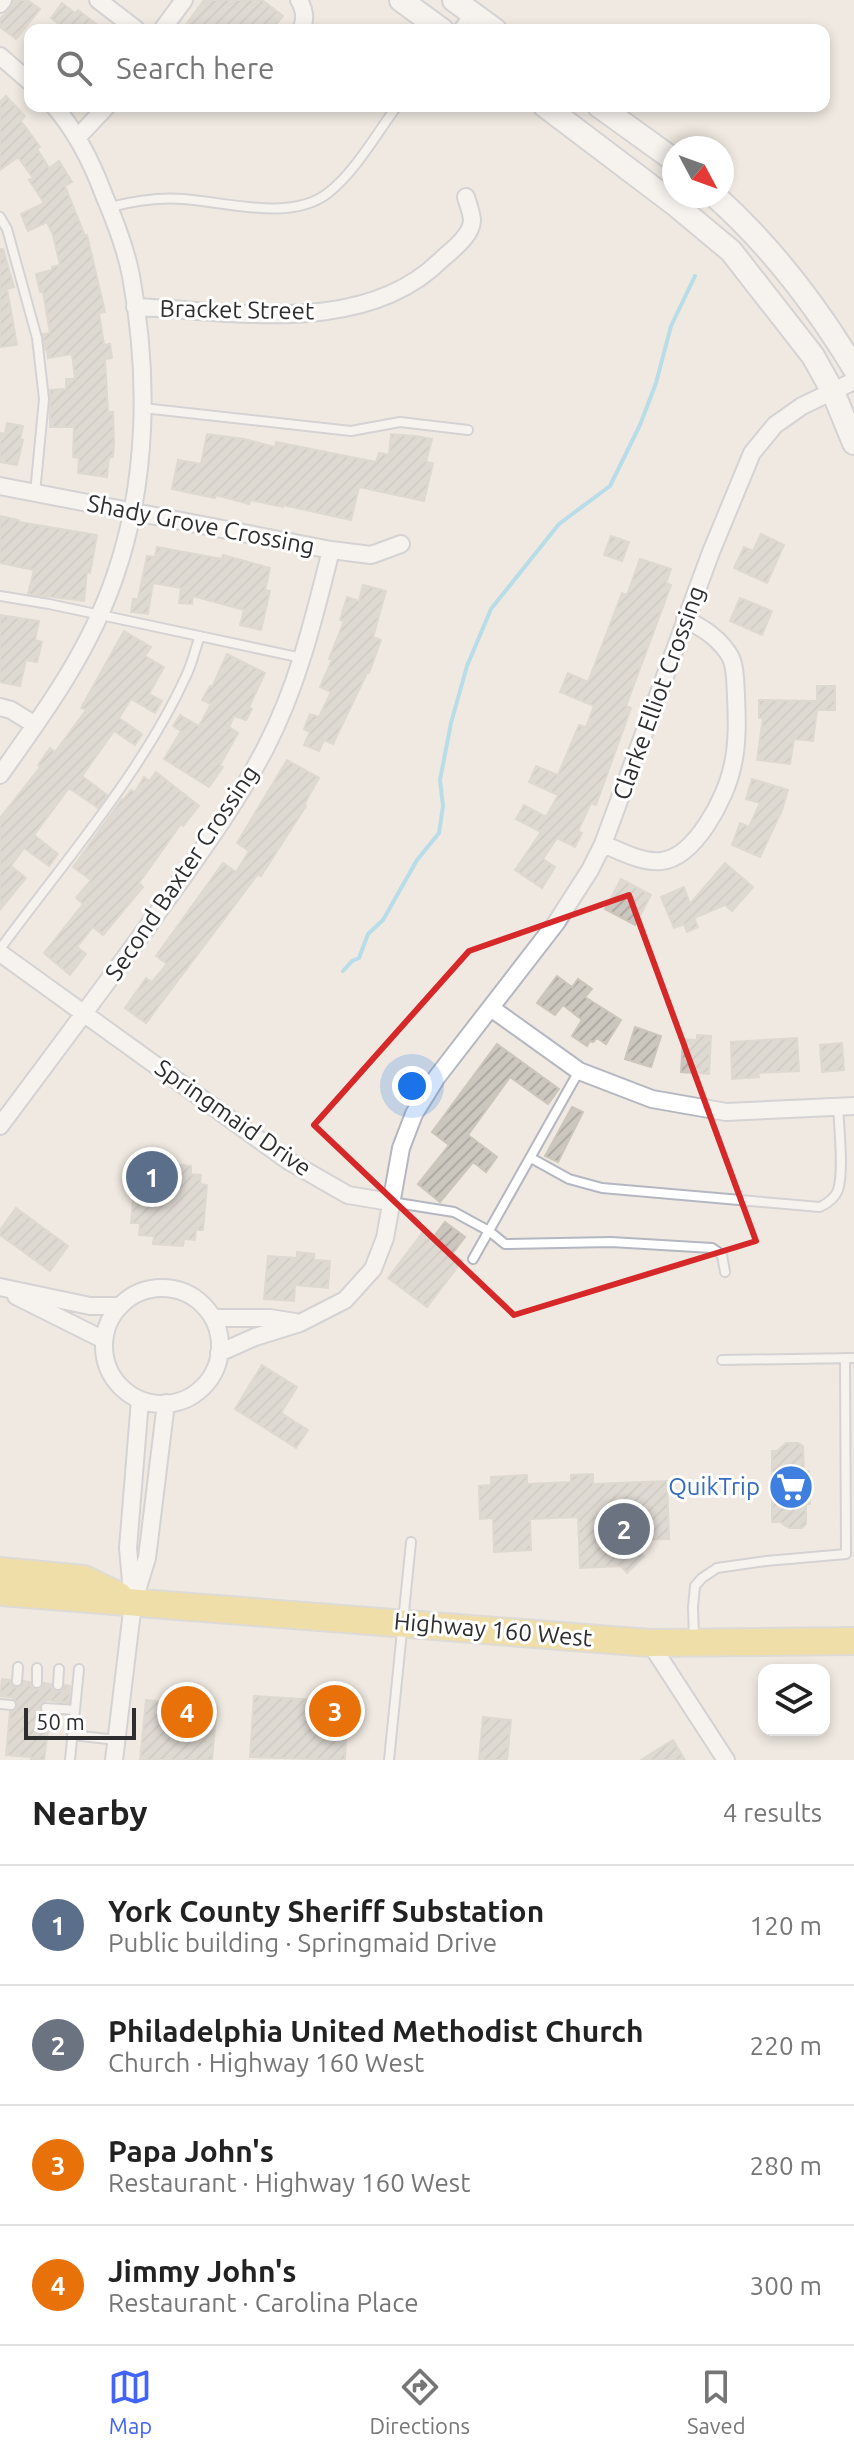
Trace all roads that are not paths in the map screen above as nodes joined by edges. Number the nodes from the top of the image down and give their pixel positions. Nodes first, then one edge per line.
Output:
1 (98, 0) edge
2 (184, 0) edge
3 (299, 0) edge
4 (401, 0) edge
5 (461, 14) edge
6 (129, 24) edge
7 (166, 24) edge
8 (304, 24) edge
9 (434, 24) edge
10 (482, 24) edge
11 (0, 56) edge
12 (24, 77) edge
13 (59, 112) edge
14 (101, 112) edge
15 (392, 112) edge
16 (553, 112) edge
17 (607, 112) edge
18 (77, 138) junction
19 (662, 151) edge
20 (466, 197) dead end
21 (109, 207) junction
22 (728, 208) edge
23 (0, 217) edge
24 (135, 307) junction
25 (854, 368) edge
26 (854, 381) edge
27 (833, 392) junction
28 (142, 408) junction
29 (468, 430) dead end
30 (854, 443) edge
31 (0, 486) edge
32 (35, 493) junction
33 (133, 511) junction
34 (401, 544) dead end
35 (331, 550) junction
36 (0, 596) edge
37 (100, 614) junction
38 (685, 619) junction
39 (200, 636) junction
40 (303, 658) junction
41 (0, 707) edge
42 (35, 725) junction
43 (0, 775) edge
44 (603, 844) junction
45 (0, 951) edge
46 (491, 1008) junction
47 (85, 1013) junction
48 (579, 1071) junction
49 (846, 1106) edge
50 (0, 1126) edge
51 (531, 1158) junction
52 (390, 1202) junction
53 (489, 1231) junction
54 (473, 1259) dead end
55 (725, 1272) dead end
56 (0, 1287) edge
57 (120, 1306) junction
58 (213, 1318) junction
59 (300, 1323) junction
60 (104, 1340) junction
61 (219, 1353) junction
62 (849, 1358) edge
63 (722, 1360) dead end
64 (140, 1400) junction
65 (166, 1403) junction
66 (411, 1542) dead end
67 (0, 1571) edge
68 (0, 1592) edge
69 (133, 1603) junction
70 (404, 1623) junction
71 (854, 1641) edge
72 (694, 1642) junction
73 (650, 1643) junction
74 (18, 1667) dead end
75 (37, 1668) dead end
76 (59, 1669) dead end
77 (79, 1669) dead end
78 (17, 1681) dead end
79 (37, 1683) dead end
80 (58, 1685) dead end
81 (0, 1704) edge
82 (11, 1705) dead end
83 (53, 1706) dead end
84 (75, 1710) junction
85 (72, 1735) junction
86 (117, 1740) junction
87 (70, 1760) edge
88 (114, 1760) edge
89 (389, 1760) edge
90 (726, 1760) edge

1 - 6 street
2 - 7 street
3 - 8 street
4 - 9 main road
5 - 10 main road
11 - 12 street
13 - 18 street
14 - 18 street
15 - 21 lane
16 - 27 main road
17 - 19 main road
18 - 21 street
20 - 24 street, Bracket Street
21 - 24 street
22 - 25 main road
23 - 32 lane
24 - 28 street
26 - 27 street, Clarke Elliot Crossing
27 - 30 main road
27 - 38 street, Clarke Elliot Crossing
28 - 29 lane
28 - 33 street
31 - 32 street, Shady Grove Crossing
32 - 33 street, Shady Grove Crossing
33 - 35 street, Shady Grove Crossing
33 - 37 street
34 - 35 street, Shady Grove Crossing
35 - 40 street, Second Baxter Crossing
36 - 37 lane
37 - 39 lane
37 - 42 street
38 - 44 street, Clarke Elliot Crossing
38 - 44 street
39 - 40 lane
39 - 45 lane
40 - 47 street, Second Baxter Crossing
41 - 42 street
42 - 43 street
44 - 46 street, Clarke Elliot Crossing
45 - 47 street, Springmaid Drive
46 - 48 street
46 - 52 street, Clarke Elliot Crossing
47 - 50 street, Second Baxter Crossing
47 - 52 street, Springmaid Drive
48 - 49 street
48 - 51 lane
49 - 51 lane
51 - 53 lane
52 - 53 lane
52 - 59 street, Clarke Elliot Crossing
53 - 54 lane
53 - 55 lane
56 - 57 street
56 - 60 street
57 - 58 street
57 - 60 street
58 - 59 street
58 - 61 street
59 - 61 street, Clarke Elliot Crossing
60 - 64 street
61 - 65 street
62 - 63 lane
62 - 72 lane
64 - 65 street
64 - 69 street
65 - 69 street
66 - 70 lane
67 - 69 main road, Highway 160 West
68 - 69 main road, Highway 160 West
69 - 70 main road, Highway 160 West
69 - 86 street
70 - 73 main road, Highway 160 West
70 - 89 lane
71 - 72 main road, Highway 160 West
72 - 73 main road, Highway 160 West
73 - 90 street
74 - 78 lane
75 - 79 lane
76 - 80 lane
77 - 84 lane
81 - 82 lane
83 - 84 lane
84 - 85 lane
85 - 86 lane
85 - 87 lane
86 - 88 street

